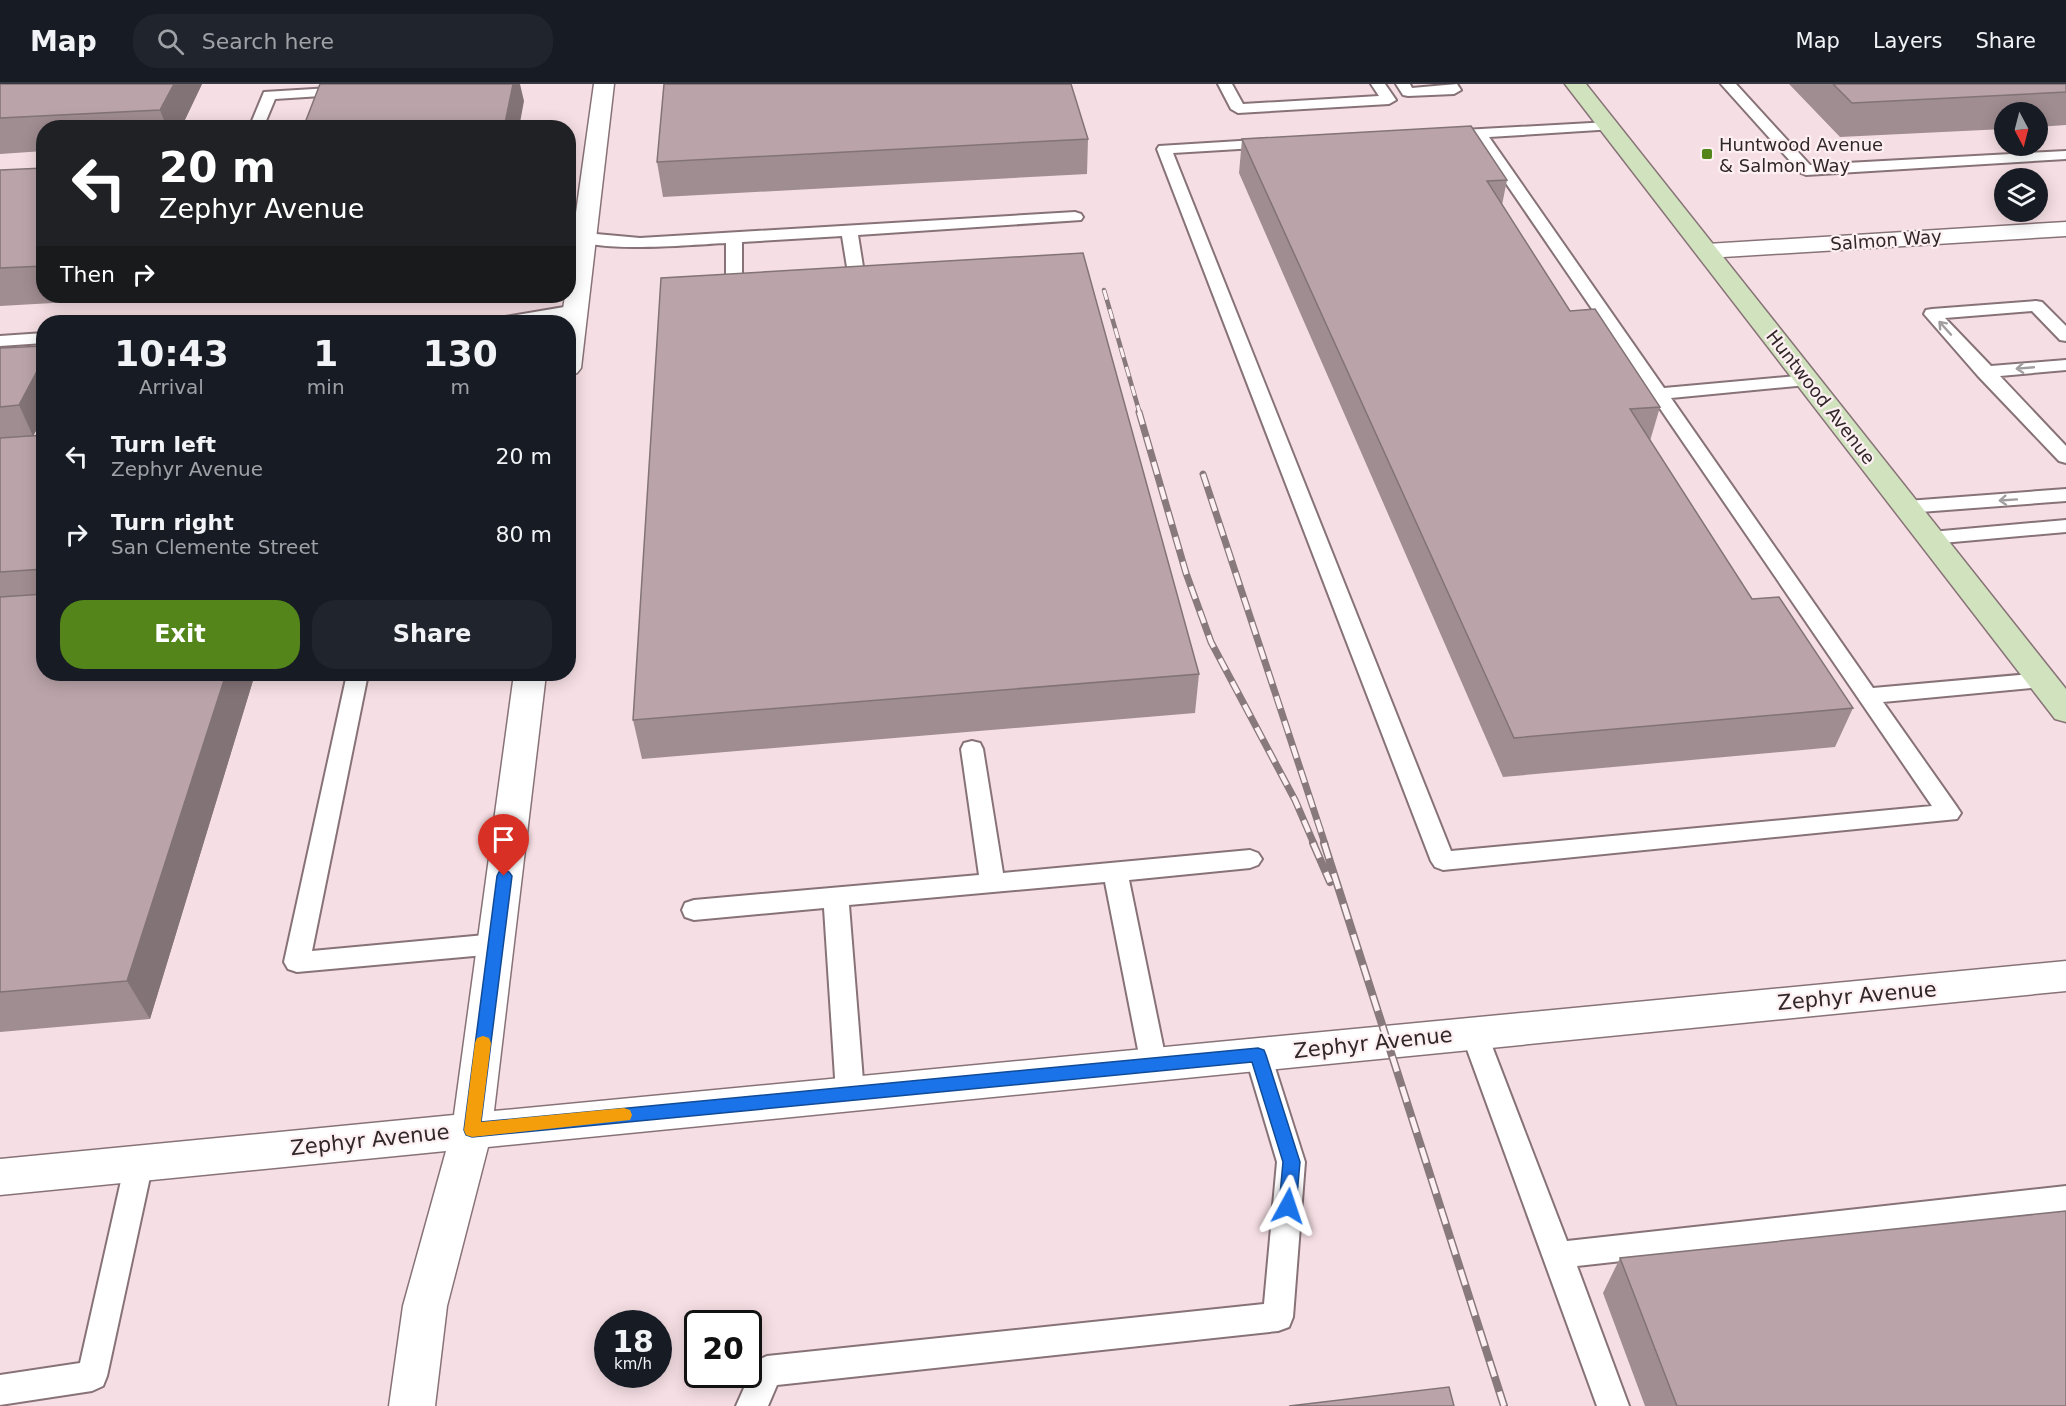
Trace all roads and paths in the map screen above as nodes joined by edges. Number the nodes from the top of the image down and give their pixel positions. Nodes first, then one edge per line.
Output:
1 (604, 84) edge
2 (1225, 84) edge
3 (1378, 84) edge
4 (1403, 84) edge
5 (1450, 84) edge
6 (1575, 84) edge
7 (1728, 84) edge
8 (271, 90) edge
9 (365, 90) edge
10 (258, 120) edge
11 (1609, 126) junction
12 (1479, 133) junction
13 (1421, 136) edge
14 (1292, 142) edge
15 (2066, 155) edge
16 (1075, 217) dead end
17 (2066, 229) edge
18 (849, 231) junction
19 (580, 232) edge
20 (734, 238) junction
21 (1707, 252) junction
22 (859, 292) edge
23 (734, 301) edge
24 (576, 310) junction
25 (546, 315) edge
26 (575, 315) edge
27 (2066, 336) edge
28 (36, 339) edge
29 (0, 341) edge
30 (2066, 365) edge
31 (1984, 372) junction
32 (1807, 380) junction
33 (1659, 394) junction
34 (2066, 457) edge
35 (2066, 495) edge
36 (1907, 507) junction
37 (2066, 526) edge
38 (1931, 537) junction
39 (2041, 680) junction
40 (356, 681) edge
41 (529, 681) edge
42 (1867, 696) junction
43 (2066, 711) edge
44 (972, 749) dead end
45 (1250, 859) dead end
46 (1115, 872) junction
47 (992, 883) junction
48 (836, 897) junction
49 (694, 910) dead end
50 (496, 944) junction
51 (2066, 976) edge
52 (1474, 1033) junction
53 (1258, 1055) junction
54 (1154, 1065) junction
55 (850, 1093) junction
56 (472, 1130) junction
57 (139, 1163) junction
58 (0, 1177) edge
59 (2066, 1199) edge
60 (1558, 1255) junction
61 (0, 1390) edge
62 (412, 1406) edge
63 (752, 1406) edge
64 (1613, 1406) edge

1 - 19 street
2 - 3 lane
4 - 5 lane
6 - 11 street, Huntwood Avenue
7 - 15 lane
8 - 9 lane
8 - 10 lane
11 - 12 lane
11 - 21 street, Huntwood Avenue
12 - 13 lane
12 - 33 lane
14 - 42 lane
16 - 18 lane
17 - 21 street, Salmon Way
18 - 20 lane
18 - 22 lane
19 - 20 lane
19 - 24 street
20 - 23 lane
21 - 32 street, Huntwood Avenue
24 - 25 lane
24 - 26 street
31 -> 27 lane
28 - 29 lane
30 -> 31 lane
31 - 34 lane
32 - 33 lane
32 - 36 street, Huntwood Avenue
33 - 42 lane
35 -> 36 lane
36 - 38 street, Huntwood Avenue
37 - 38 lane
38 - 39 street, Huntwood Avenue
39 - 42 lane
39 - 43 street, Huntwood Avenue
40 - 50 lane
41 - 50 street
44 - 47 lane
45 - 46 lane
46 - 47 lane
46 - 54 lane
47 - 48 lane
48 - 49 lane
48 - 55 lane
50 - 56 street
51 - 52 street, Zephyr Avenue
52 - 53 street, Zephyr Avenue
52 - 60 lane
53 - 54 street, Zephyr Avenue
53 - 63 lane
54 - 55 street, Zephyr Avenue
55 - 56 street, Zephyr Avenue
56 - 57 street, Zephyr Avenue
56 - 62 street
57 - 58 street, Zephyr Avenue
57 - 61 lane
59 - 60 lane
60 - 64 lane

